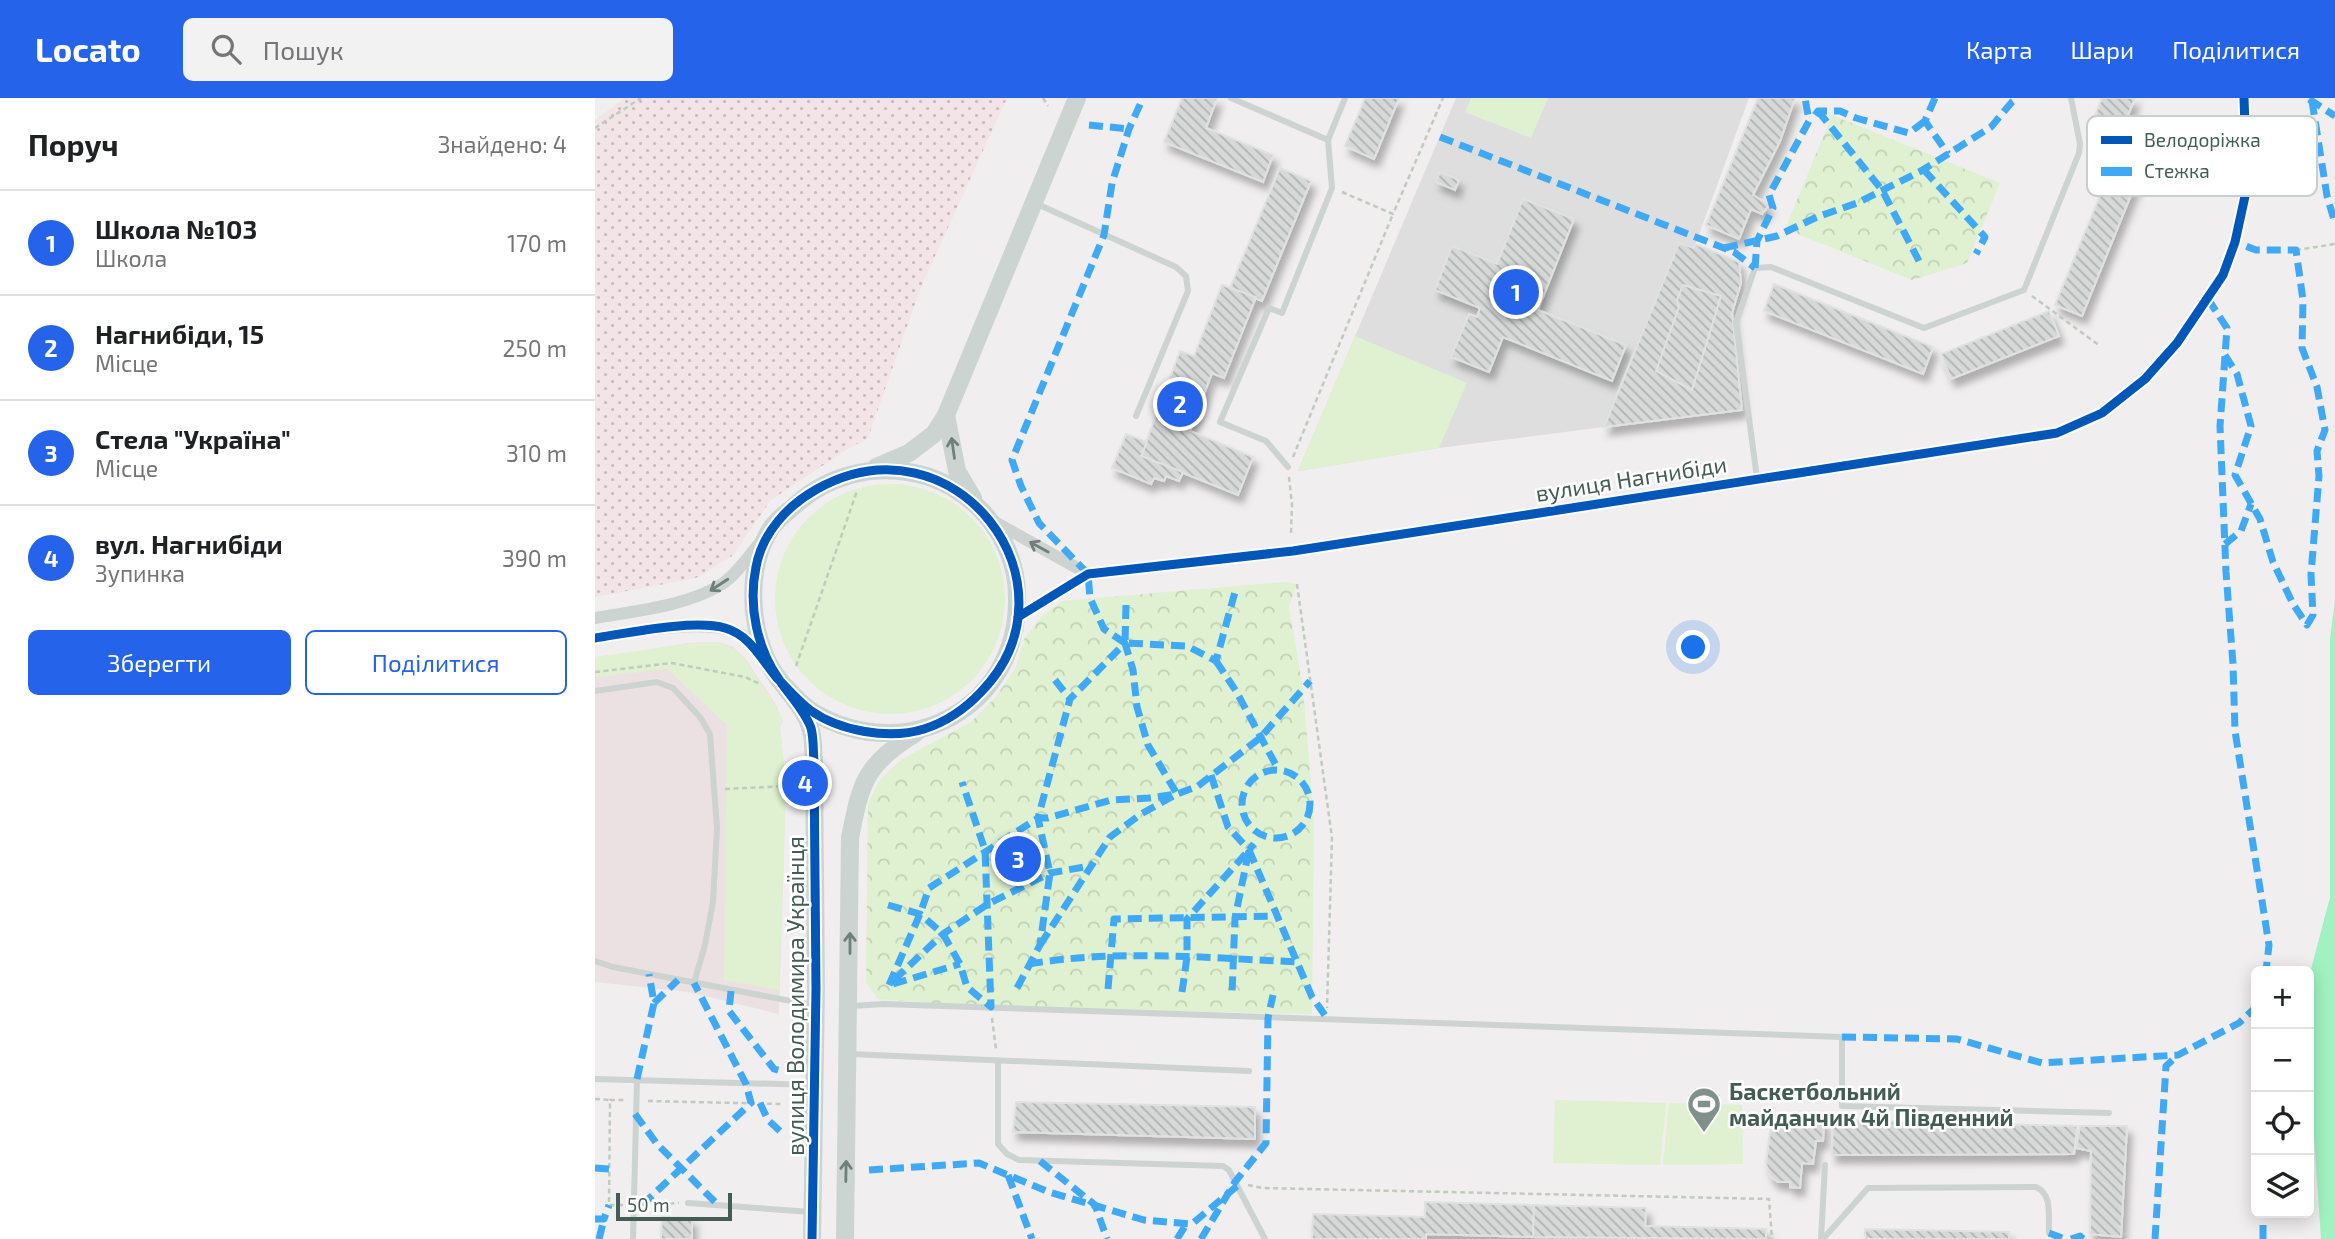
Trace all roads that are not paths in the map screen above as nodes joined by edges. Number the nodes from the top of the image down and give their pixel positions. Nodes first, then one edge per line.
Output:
1 (1077, 98) edge
2 (1345, 98) edge
3 (2071, 98) edge
4 (2244, 98) edge
5 (1236, 99) edge
6 (2245, 116) edge
7 (1328, 140) junction
8 (2245, 196) edge
9 (1033, 202) junction
10 (946, 415) junction
11 (1136, 416) dead end
12 (1288, 467) road end
13 (866, 470) junction
14 (1757, 478) junction
15 (990, 520) junction
16 (766, 537) junction
17 (1088, 574) junction
18 (1018, 617) junction
19 (595, 618) edge
20 (595, 638) edge
21 (769, 681) junction
22 (595, 691) edge
23 (922, 730) junction
24 (595, 961) edge
25 (694, 984) junction
26 (816, 1006) junction
27 (849, 1007) junction
28 (848, 1054) junction
29 (998, 1062) junction
30 (1249, 1071) dead end
31 (595, 1079) edge
32 (637, 1079) junction
33 (815, 1084) junction
34 (2109, 1113) dead end
35 (1825, 1165) dead end
36 (688, 1203) road end
37 (813, 1213) junction
38 (2049, 1233) dead end
39 (633, 1239) edge
40 (812, 1239) edge
41 (845, 1239) edge
42 (1265, 1239) edge
43 (1822, 1239) edge

1 - 9 street, вулиця Володимира Українця
2 - 7 lane
3 - 14 lane
4 - 6 street, вулиця Нагнибіди
5 - 7 lane
7 - 12 lane
8 - 14 street, вулиця Нагнибіди
9 - 10 street, вулиця Володимира Українця
9 - 11 lane
10 - 13 street, вулиця Володимира Українця
15 -> 10 street, вулиця Володимира Українця
13 - 15 street, вулиця Володимира Українця
13 - 16 street, вулиця Володимира Українця
14 - 17 street, вулиця Нагнибіди
17 -> 15 street
15 - 18 street, вулиця Володимира Українця
16 -> 19 street
16 - 21 street, вулиця Володимира Українця
17 - 18 street, вулиця Нагнибіди
18 - 23 street, вулиця Володимира Українця
20 - 21 street
21 - 23 street, вулиця Володимира Українця
21 - 26 street, вулиця Володимира Українця
22 - 25 lane
27 -> 23 street, вулиця Володимира Українця
24 - 25 lane
25 - 26 lane
26 - 33 street, вулиця Володимира Українця
27 - 28 street, вулиця Володимира Українця
27 - 34 lane
28 - 29 lane
41 -> 28 street, вулиця Володимира Українця
29 - 30 lane
29 - 42 lane
31 - 32 lane
32 - 33 lane
32 - 39 lane
33 - 37 street, вулиця Володимира Українця
35 - 43 lane
36 - 37 lane
37 - 40 street, вулиця Володимира Українця
38 - 43 lane

